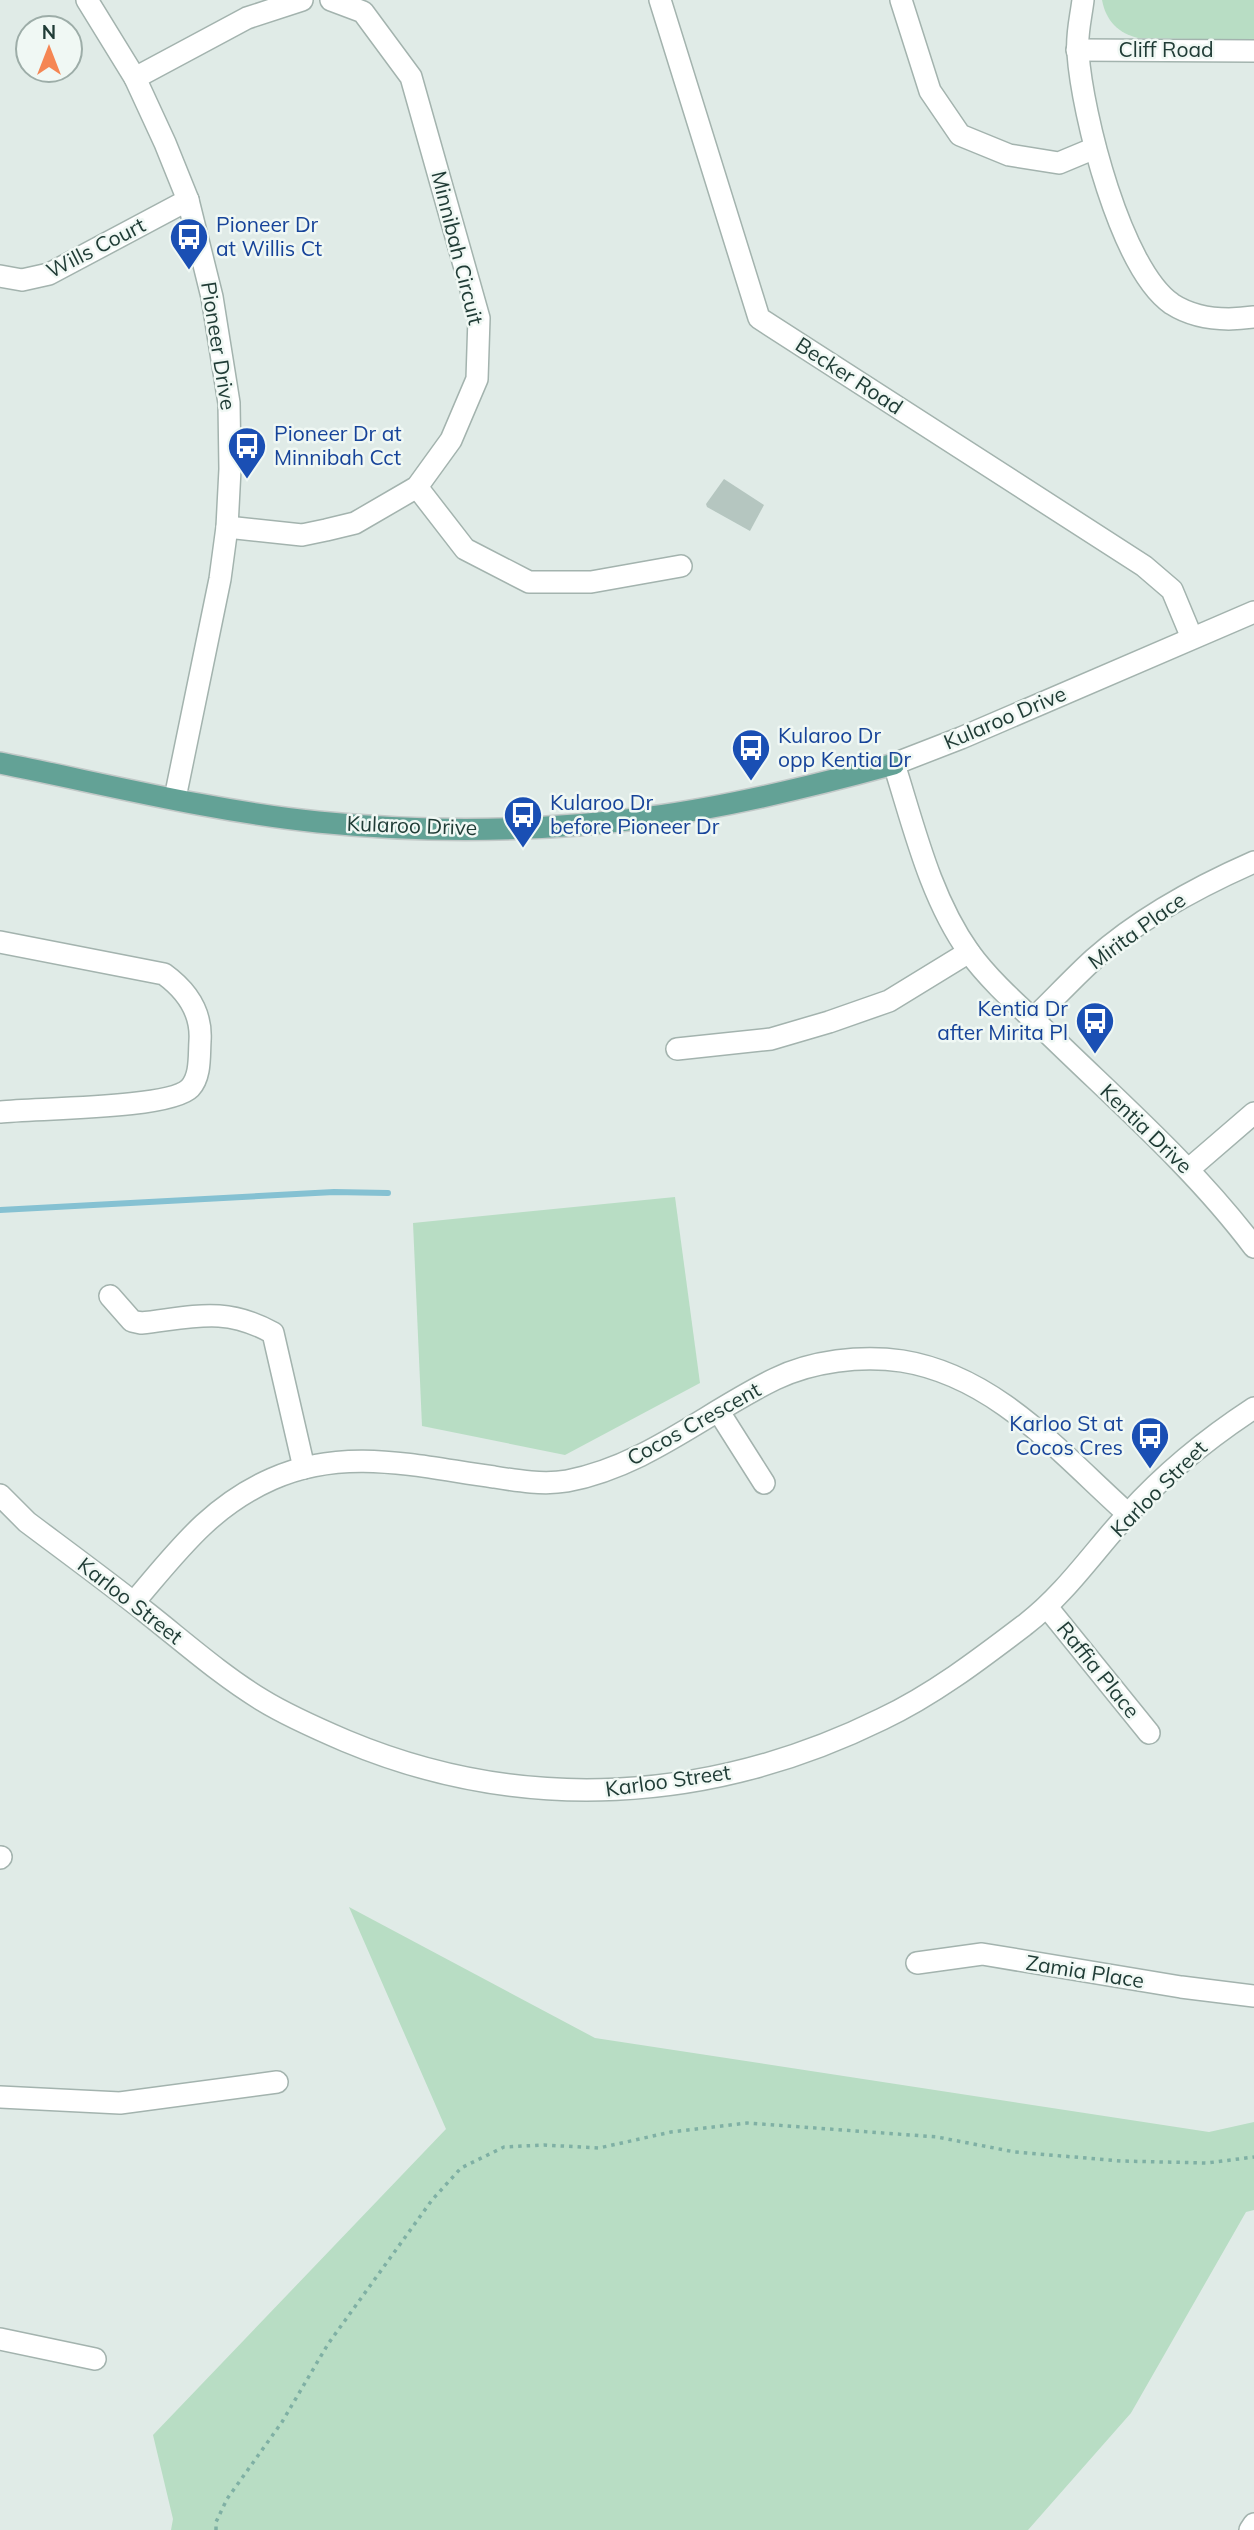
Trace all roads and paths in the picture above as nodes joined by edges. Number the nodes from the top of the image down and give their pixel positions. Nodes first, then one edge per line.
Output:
1 (87, 0) edge
2 (302, 0) edge
3 (331, 0) edge
4 (660, 0) edge
5 (901, 0) edge
6 (1083, 0) edge
7 (1077, 50) junction
8 (1254, 51) edge
9 (135, 78) junction
10 (1095, 148) junction
11 (188, 200) junction
12 (0, 276) edge
13 (1254, 317) edge
14 (416, 487) junction
15 (227, 527) junction
16 (681, 566) dead end
17 (1254, 612) edge
18 (1192, 638) junction
19 (0, 763) edge
20 (894, 764) junction
21 (175, 799) junction
22 (1254, 862) edge
23 (0, 942) edge
24 (969, 952) junction
25 (1033, 1019) junction
26 (677, 1049) dead end
27 (0, 1112) edge
28 (1254, 1113) edge
29 (1189, 1170) junction
30 (1254, 1247) edge
31 (110, 1296) dead end
32 (1254, 1408) edge
33 (719, 1412) junction
34 (304, 1468) junction
35 (764, 1483) dead end
36 (0, 1495) edge
37 (1128, 1514) junction
38 (134, 1602) junction
39 (1046, 1608) junction
40 (1149, 1733) dead end
41 (917, 1964) dead end
42 (1254, 1996) edge
43 (277, 2082) dead end
44 (0, 2097) edge
45 (1254, 2157) edge
46 (0, 2339) edge
47 (95, 2359) dead end
48 (1254, 2524) edge
49 (216, 2530) edge
50 (1250, 2530) edge

1 - 9 street, Pioneer Drive
2 - 9 street
3 - 14 street, Minnibah Circuit
4 - 18 street, Becker Road
5 - 10 street
6 - 7 street
7 - 8 street, Cliff Road
7 - 10 street
9 - 11 street, Pioneer Drive
10 - 13 street
11 - 12 street, Wills Court
11 - 15 street, Pioneer Drive
14 - 15 street, Minnibah Circuit
14 - 16 street
15 - 21 street, Pioneer Drive
17 - 18 street, Kularoo Drive
18 - 20 street, Kularoo Drive
19 - 21 main road, Kularoo Drive
20 - 21 main road, Kularoo Drive
20 - 24 street, Kentia Drive
22 - 25 street, Mirita Place
23 - 27 street
24 - 25 street, Kentia Drive
24 - 26 street
25 - 29 street, Kentia Drive
28 - 29 street
29 - 30 street, Kentia Drive
31 - 34 street
32 - 37 street, Karloo Street
33 - 34 street, Cocos Crescent
33 - 35 street
33 - 37 street, Cocos Crescent
34 - 38 street, Cocos Crescent
36 - 38 street, Karloo Street
37 - 39 street, Karloo Street
38 - 39 street, Karloo Street
39 - 40 street, Raffia Place
41 - 42 street, Zamia Place
43 - 44 street
45 - 49 path
46 - 47 street
48 - 50 street

